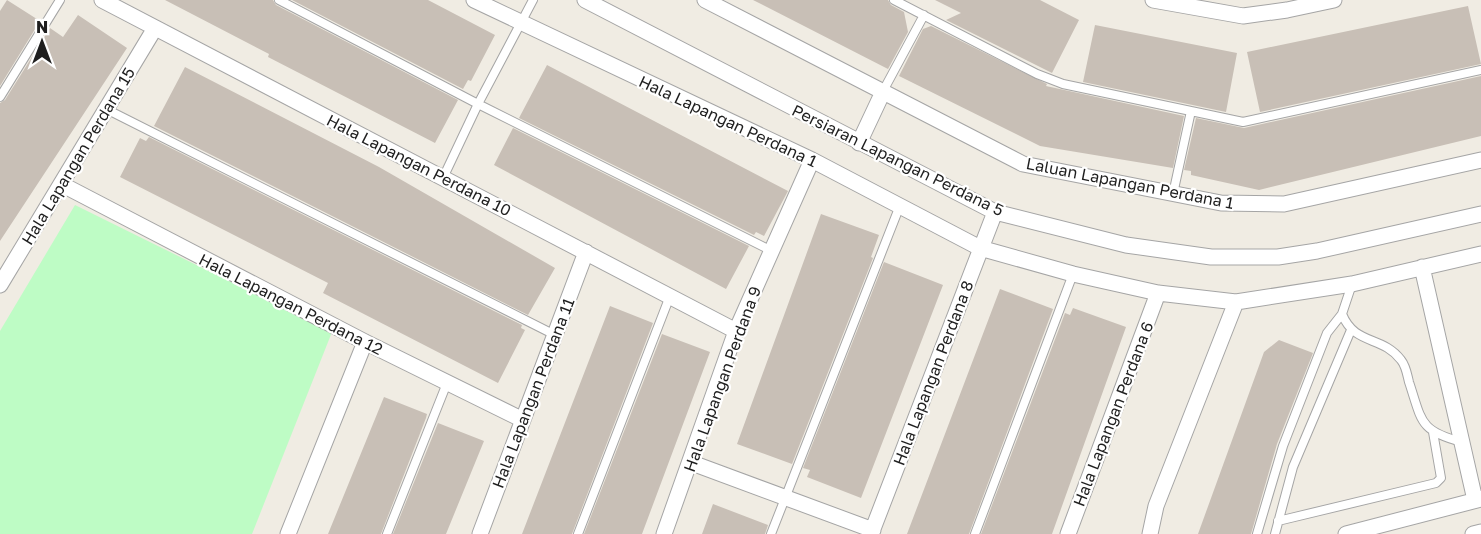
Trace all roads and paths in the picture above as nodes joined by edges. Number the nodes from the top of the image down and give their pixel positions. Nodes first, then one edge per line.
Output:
1 (60, 0) edge
2 (102, 0) edge
3 (279, 0) edge
4 (474, 0) edge
5 (533, 0) edge
6 (585, 0) edge
7 (705, 0) edge
8 (894, 0) edge
9 (1153, 0) edge
10 (1334, 0) edge
11 (1191, 4) edge
12 (1288, 5) edge
13 (924, 15) junction
14 (521, 24) junction
15 (155, 28) junction
16 (1481, 70) edge
17 (882, 94) junction
18 (0, 97) edge
19 (478, 104) junction
20 (106, 109) junction
21 (1191, 111) junction
22 (859, 143) junction
23 (812, 160) junction
24 (1481, 160) edge
25 (443, 178) junction
26 (61, 184) junction
27 (1173, 194) junction
28 (900, 208) junction
29 (995, 212) junction
30 (1481, 214) edge
31 (980, 248) junction
32 (770, 250) junction
33 (586, 252) junction
34 (1481, 254) edge
35 (1422, 267) junction
36 (1073, 274) junction
37 (1352, 284) junction
38 (0, 285) edge
39 (1158, 293) junction
40 (670, 296) junction
41 (1236, 302) junction
42 (1342, 314) junction
43 (1351, 330) junction
44 (736, 331) junction
45 (555, 336) junction
46 (365, 342) junction
47 (447, 383) junction
48 (523, 420) junction
49 (1433, 432) junction
50 (1462, 442) junction
51 (692, 464) junction
52 (785, 499) junction
53 (1478, 500) edge
54 (1278, 521) junction
55 (872, 532) edge
56 (1481, 532) edge
57 (288, 534) edge
58 (387, 534) edge
59 (480, 534) edge
60 (578, 534) edge
61 (664, 534) edge
62 (771, 534) edge
63 (975, 534) edge
64 (1068, 534) edge
65 (1150, 534) edge
66 (1257, 534) edge
67 (1275, 534) edge
68 (1346, 534) edge
69 (1473, 534) edge

1 - 18 lane
2 - 15 street, Hala Lapangan Perdana 10
3 - 19 lane
4 - 14 street, Hala Lapangan Perdana 1
5 - 14 lane
6 - 22 street, Persiaran Lapangan Perdana 5
7 - 17 street, Laluan Lapangan Perdana 1
8 - 13 lane
9 - 11 street
10 - 12 street
11 - 12 street
13 - 17 lane
13 - 21 lane
14 - 19 lane
14 - 23 street, Hala Lapangan Perdana 1
15 - 20 street, Hala Lapangan Perdana 15
15 - 25 street, Hala Lapangan Perdana 10
16 - 21 lane
17 - 22 street
17 - 27 street, Laluan Lapangan Perdana 1
19 - 25 lane
19 - 32 lane
20 - 26 street, Hala Lapangan Perdana 15
20 - 45 lane
21 - 27 lane
22 - 29 street, Persiaran Lapangan Perdana 5
23 - 28 street, Hala Lapangan Perdana 1
23 - 32 street, Hala Lapangan Perdana 9
24 - 27 street, Laluan Lapangan Perdana 1
25 - 33 street, Hala Lapangan Perdana 10
26 - 38 street, Hala Lapangan Perdana 15
26 - 46 street, Hala Lapangan Perdana 12
28 - 31 street, Hala Lapangan Perdana 1
28 - 52 lane
29 - 30 street, Persiaran Lapangan Perdana 5
29 - 31 street, Hala Lapangan Perdana 8
31 - 36 street, Hala Lapangan Perdana 1
31 - 55 street, Hala Lapangan Perdana 8
32 - 44 street, Hala Lapangan Perdana 9
33 - 40 street, Hala Lapangan Perdana 10
33 - 45 street, Hala Lapangan Perdana 11
34 - 35 street, Hala Lapangan Perdana 1
35 - 37 street, Hala Lapangan Perdana 1
35 - 50 street
36 - 39 street, Hala Lapangan Perdana 1
36 - 63 lane
37 - 41 street, Hala Lapangan Perdana 1
37 - 42 lane
39 - 41 street, Hala Lapangan Perdana 1
39 - 64 street, Hala Lapangan Perdana 6
40 - 44 street, Hala Lapangan Perdana 10
40 - 60 lane
41 - 65 street
42 - 43 lane
42 - 66 lane
43 - 49 lane
43 - 54 lane
44 - 51 street, Hala Lapangan Perdana 9
45 - 48 street, Hala Lapangan Perdana 11
46 - 47 street, Hala Lapangan Perdana 12
46 - 57 street
47 - 48 street, Hala Lapangan Perdana 12
47 - 58 lane
48 - 59 street, Hala Lapangan Perdana 11
49 - 50 lane
49 - 54 lane
50 - 53 street
51 - 52 street
51 - 61 street, Hala Lapangan Perdana 9
52 - 55 street
52 - 62 lane
53 - 68 street
54 - 67 lane
56 - 69 street

